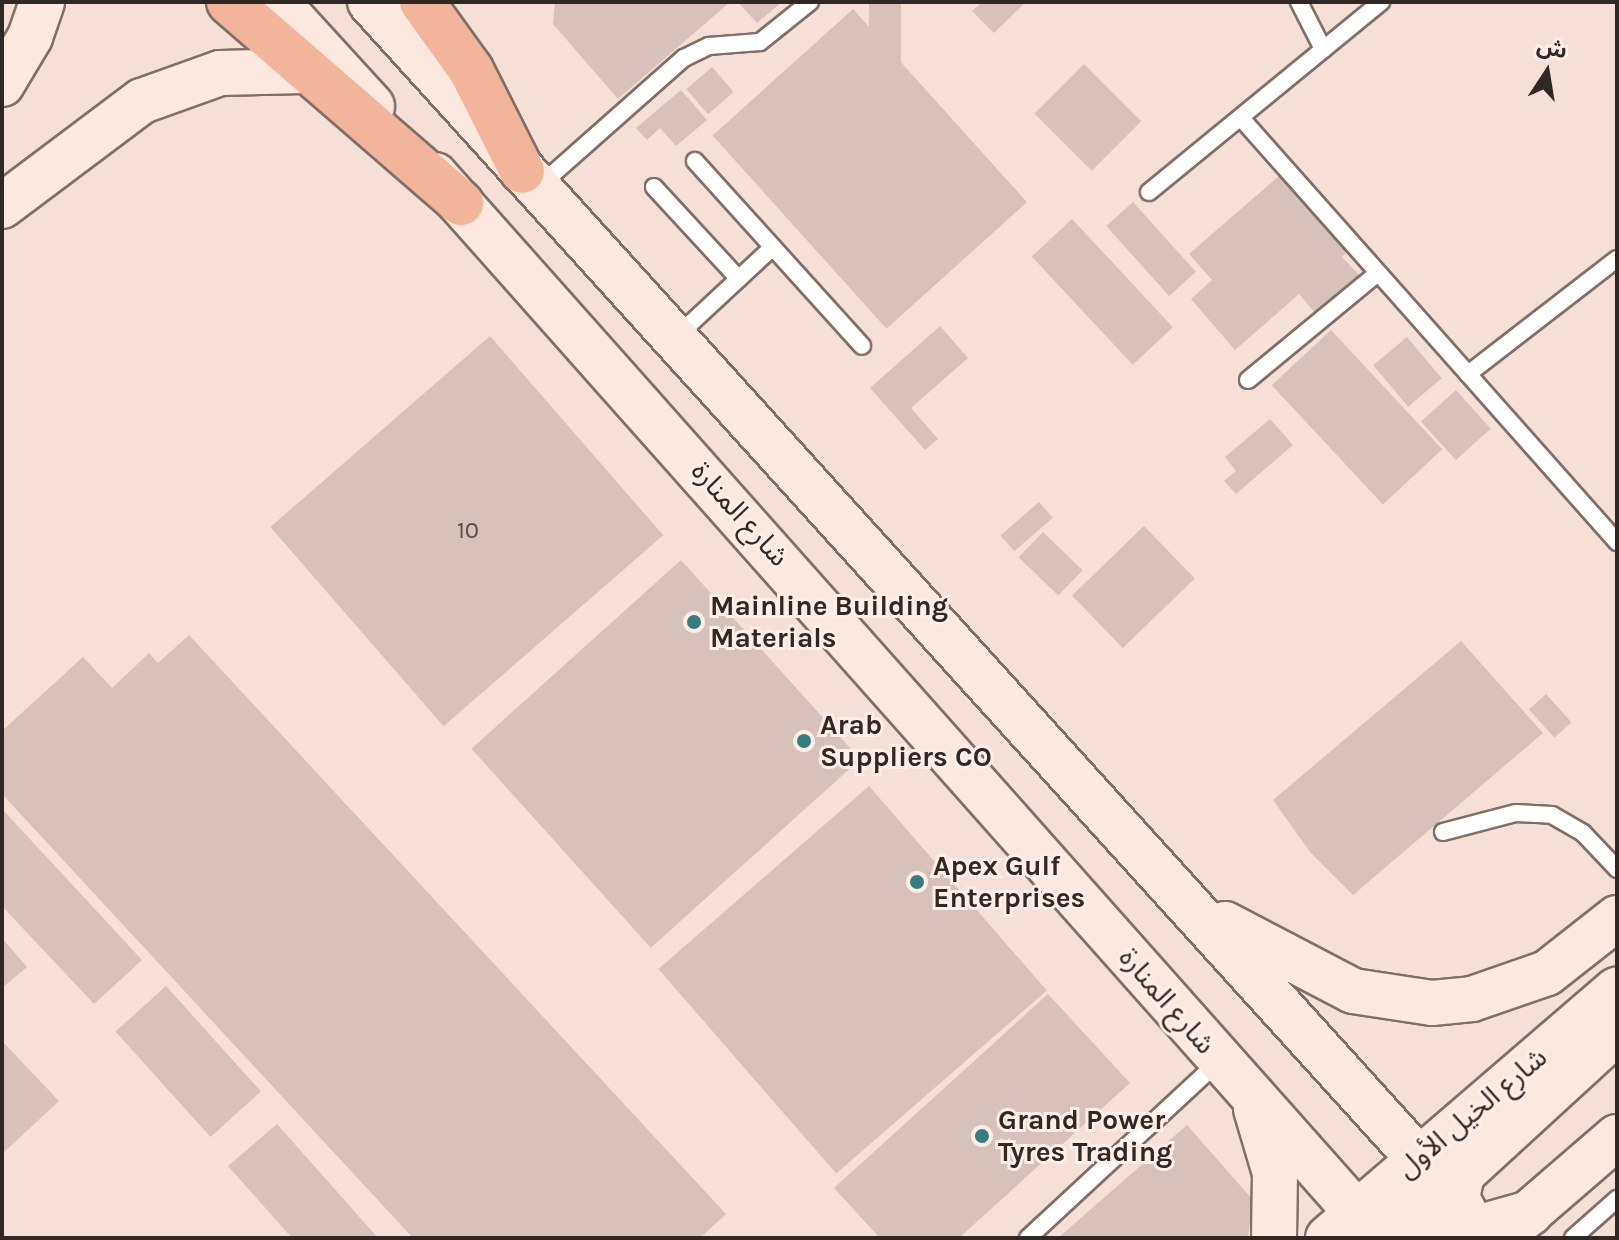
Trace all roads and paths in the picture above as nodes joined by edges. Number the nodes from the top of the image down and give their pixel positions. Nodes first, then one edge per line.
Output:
1 (42, 2) edge
2 (229, 2) edge
3 (277, 2) edge
4 (370, 2) edge
5 (810, 2) edge
6 (1299, 2) edge
7 (1381, 2) edge
8 (426, 5) edge
9 (1323, 49) junction
10 (303, 71) junction
11 (2, 83) edge
12 (1241, 118) junction
13 (695, 161) dead end
14 (529, 180) junction
15 (654, 187) dead end
16 (1149, 192) dead end
17 (461, 203) junction
18 (2, 206) edge
19 (773, 247) junction
20 (1617, 259) edge
21 (1378, 273) junction
22 (739, 279) junction
23 (674, 338) junction
24 (862, 346) dead end
25 (1468, 374) junction
26 (1248, 380) dead end
27 (1617, 542) edge
28 (1443, 832) dead end
29 (1617, 869) edge
30 (1193, 906) junction
31 (1617, 918) edge
32 (1617, 989) edge
33 (1617, 1032) edge
34 (1219, 1061) junction
35 (1248, 1092) junction
36 (1617, 1137) edge
37 (1418, 1158) junction
38 (1615, 1205) edge
39 (1342, 1225) edge
40 (1501, 1226) edge
41 (1409, 1233) edge
42 (1028, 1238) edge
43 (1274, 1238) edge
44 (1573, 1238) edge

1 - 11 main road
2 - 10 highway
3 - 17 main road, شارع المنارة
4 - 14 main road
5 - 14 lane
6 - 9 lane
7 - 9 lane
8 - 14 highway
9 - 12 lane
10 - 17 highway
10 - 18 main road
12 - 16 lane
12 - 21 lane
13 - 19 lane
14 - 23 main road
15 - 22 lane
17 - 34 main road, شارع المنارة
19 - 22 lane
19 - 24 lane
20 - 25 lane
21 - 25 lane
21 - 26 lane
22 - 23 lane
23 - 30 main road
25 - 27 lane
28 - 29 lane
30 - 31 main road
30 - 37 main road
32 - 37 main road, شارع الخيل الأول
33 - 40 main road
34 - 35 main road, شارع المنارة
34 - 42 lane
35 - 39 main road, شارع المنارة
35 - 43 main road
36 - 40 main road
37 - 39 main road, شارع الخيل الأول
37 - 41 main road
38 - 44 lane
39 - 41 main road
40 - 41 main road

